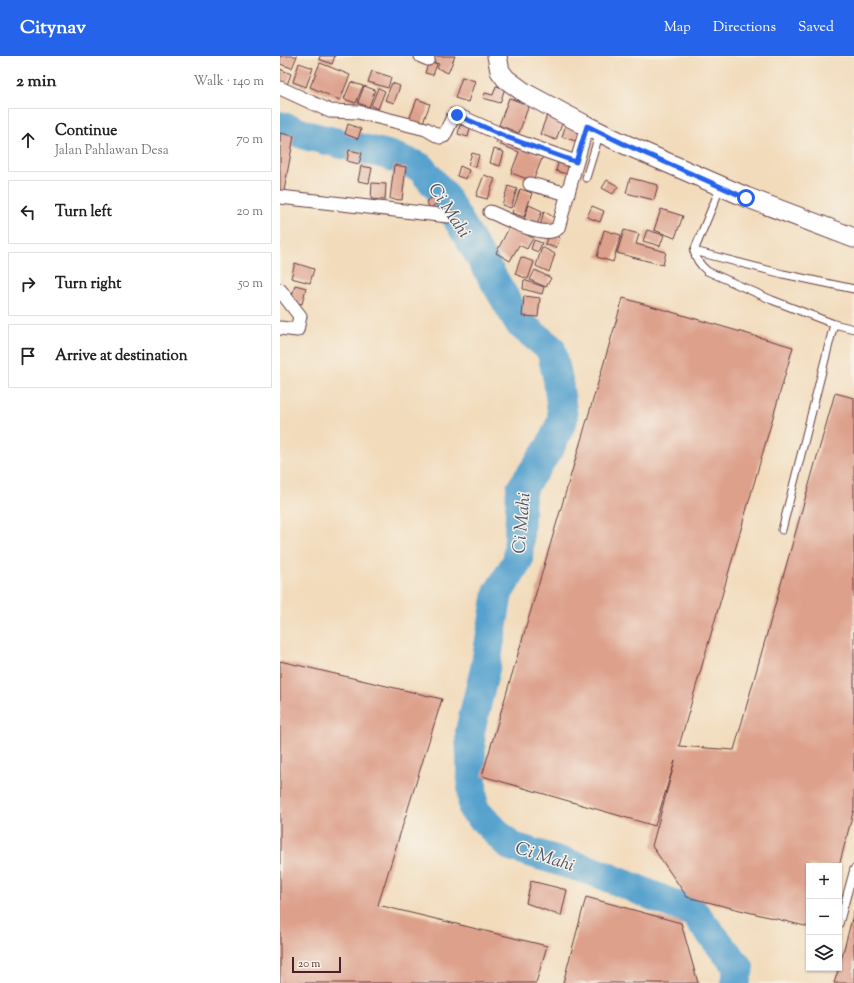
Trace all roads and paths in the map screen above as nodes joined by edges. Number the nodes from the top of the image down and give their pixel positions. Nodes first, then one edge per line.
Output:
1 (497, 56) edge
2 (280, 88) edge
3 (594, 129) junction
4 (576, 162) junction
5 (586, 178) dead end
6 (530, 184) dead end
7 (721, 186) junction
8 (568, 194) junction
9 (280, 197) edge
10 (490, 212) dead end
11 (448, 216) dead end
12 (854, 238) edge
13 (694, 251) junction
14 (854, 289) edge
15 (280, 290) edge
16 (834, 324) junction
17 (280, 328) edge
18 (854, 329) edge
19 (782, 530) dead end
20 (854, 869) edge
21 (842, 913) edge

1 - 3 main road
2 - 4 street
3 - 4 street
3 - 5 lane
3 - 7 main road
4 - 8 street
6 - 8 street
7 - 12 main road
7 - 13 lane
8 - 10 street
9 - 11 street
13 - 14 lane
13 - 16 lane
15 - 17 street
16 - 18 lane
16 - 19 lane
20 - 21 lane

